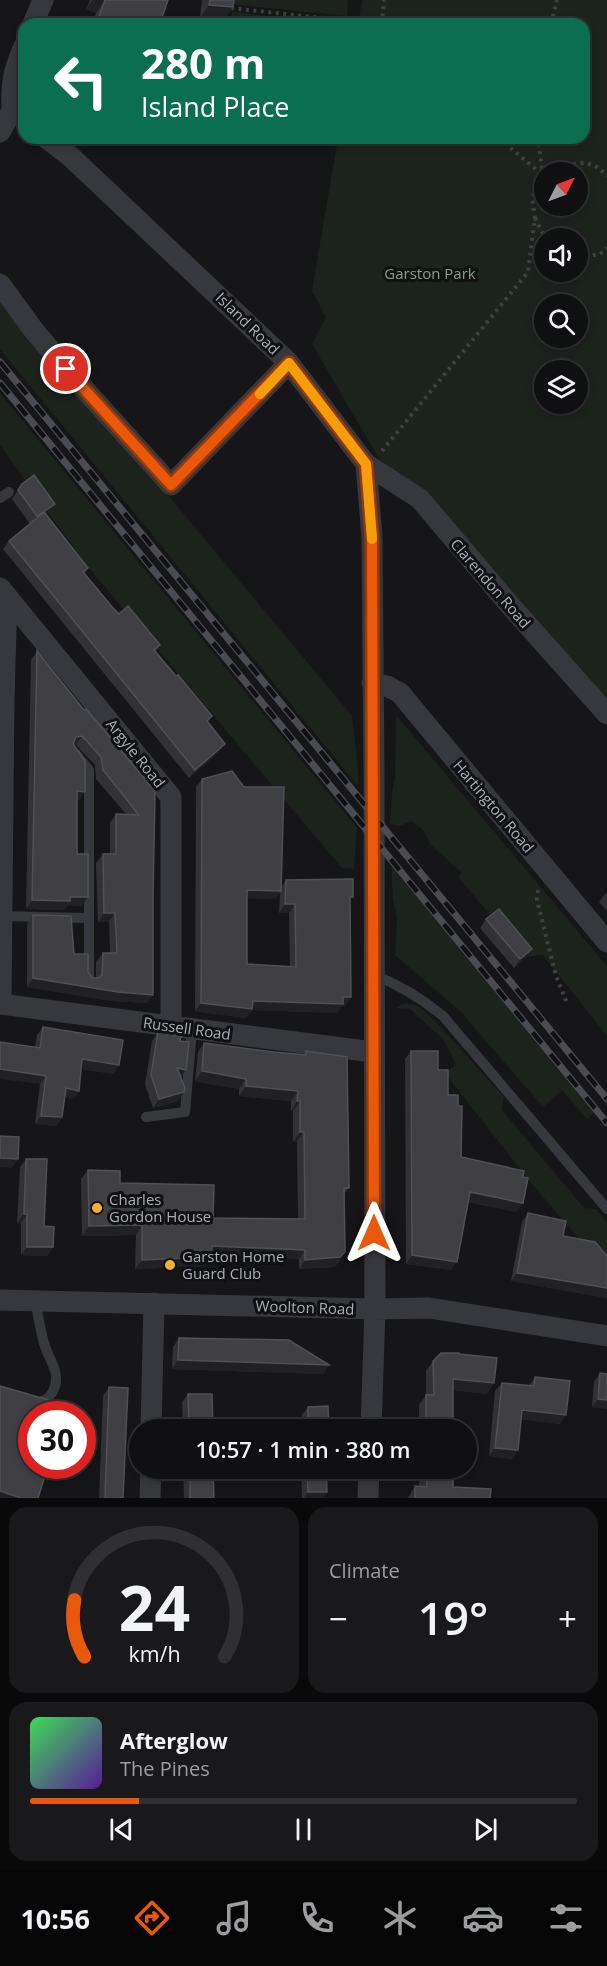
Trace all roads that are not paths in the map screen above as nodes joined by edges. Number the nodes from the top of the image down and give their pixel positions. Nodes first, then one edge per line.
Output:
1 (43, 0) edge
2 (36, 18) edge
3 (18, 60) edge
4 (6, 81) edge
5 (18, 116) edge
6 (0, 132) edge
7 (54, 144) edge
8 (0, 284) edge
9 (289, 363) junction
10 (368, 466) junction
11 (4, 592) edge
12 (372, 683) junction
13 (607, 714) edge
14 (74, 752) edge
15 (2, 916) junction
16 (88, 918) junction
17 (607, 942) edge
18 (374, 975) junction
19 (89, 980) edge
20 (0, 1004) edge
21 (182, 1028) junction
22 (373, 1052) junction
23 (146, 1117) dead end
24 (607, 1209) edge
25 (0, 1300) edge
26 (35, 1301) junction
27 (154, 1303) junction
28 (375, 1309) junction
29 (607, 1336) edge
30 (26, 1400) edge
31 (151, 1419) edge
32 (371, 1419) edge
33 (151, 1479) edge
34 (369, 1479) edge
35 (150, 1498) edge
36 (368, 1498) edge

1 - 2 street
3 - 4 street
4 - 5 street
5 - 6 street
7 - 9 street, Island Road
8 - 9 street
9 - 10 street, Island Road
10 - 12 street
10 - 13 street, Clarendon Road
11 - 15 street
11 - 21 street, Argyle Road
12 - 17 street, Hartington Road
12 - 18 street
14 - 16 lane
15 - 16 lane
15 - 20 street
16 - 19 lane
18 - 22 street
18 - 24 lane
20 - 21 street, Russell Road
21 - 22 street, Russell Road
21 - 23 lane
22 - 28 street
25 - 26 street, Woolton Road
26 - 27 street, Woolton Road
26 - 30 lane
27 - 28 street, Woolton Road
27 - 31 street
28 - 29 street, Woolton Road
28 - 32 street
33 - 35 street
34 - 36 street

